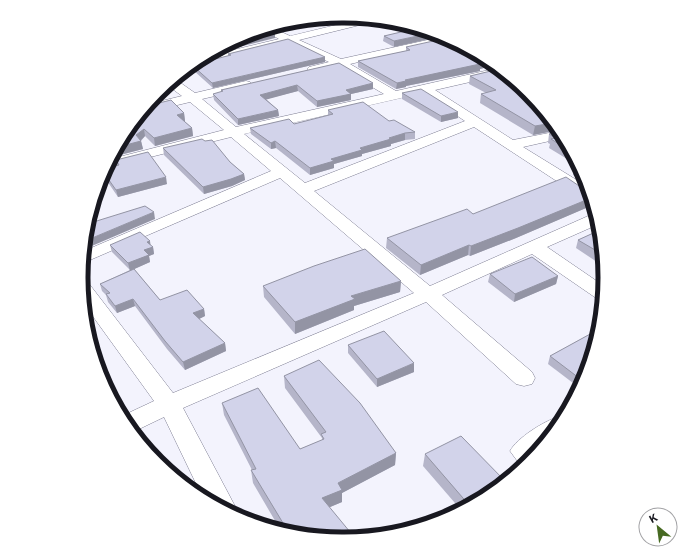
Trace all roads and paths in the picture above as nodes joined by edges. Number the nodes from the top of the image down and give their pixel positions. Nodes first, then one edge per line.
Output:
1 (357, 24) edge
2 (275, 33) edge
3 (290, 40) junction
4 (437, 41) edge
5 (215, 58) edge
6 (340, 63) junction
7 (301, 72) edge
8 (493, 73) edge
9 (255, 83) edge
10 (176, 85) edge
11 (424, 88) junction
12 (394, 95) junction
13 (193, 98) junction
14 (155, 107) edge
15 (475, 122) junction
16 (234, 132) junction
17 (555, 136) edge
18 (512, 145) junction
19 (117, 162) edge
20 (282, 172) junction
21 (302, 190) junction
22 (582, 190) edge
23 (591, 221) edge
24 (533, 246) junction
25 (90, 255) edge
26 (597, 290) edge
27 (428, 294) junction
28 (90, 303) edge
29 (524, 378) dead end
30 (169, 404) junction
31 (133, 421) edge
32 (538, 440) edge
33 (526, 454) edge
34 (217, 499) edge

1 - 3 street
2 - 3 street
3 - 5 street
3 - 6 street
4 - 6 street
6 - 7 street
6 - 12 street
8 - 11 street
9 - 13 street
10 - 13 street
11 - 12 street
11 - 15 street
12 - 16 street
13 - 14 street
13 - 16 street
15 - 18 street
15 - 21 street
16 - 19 street
16 - 20 street
17 - 18 street
18 - 22 street
20 - 21 street
20 - 25 street
21 - 27 street
23 - 24 street
24 - 26 street
24 - 27 street
27 - 29 street
27 - 30 street
28 - 30 street
30 - 31 street
30 - 34 street
32 - 33 street

